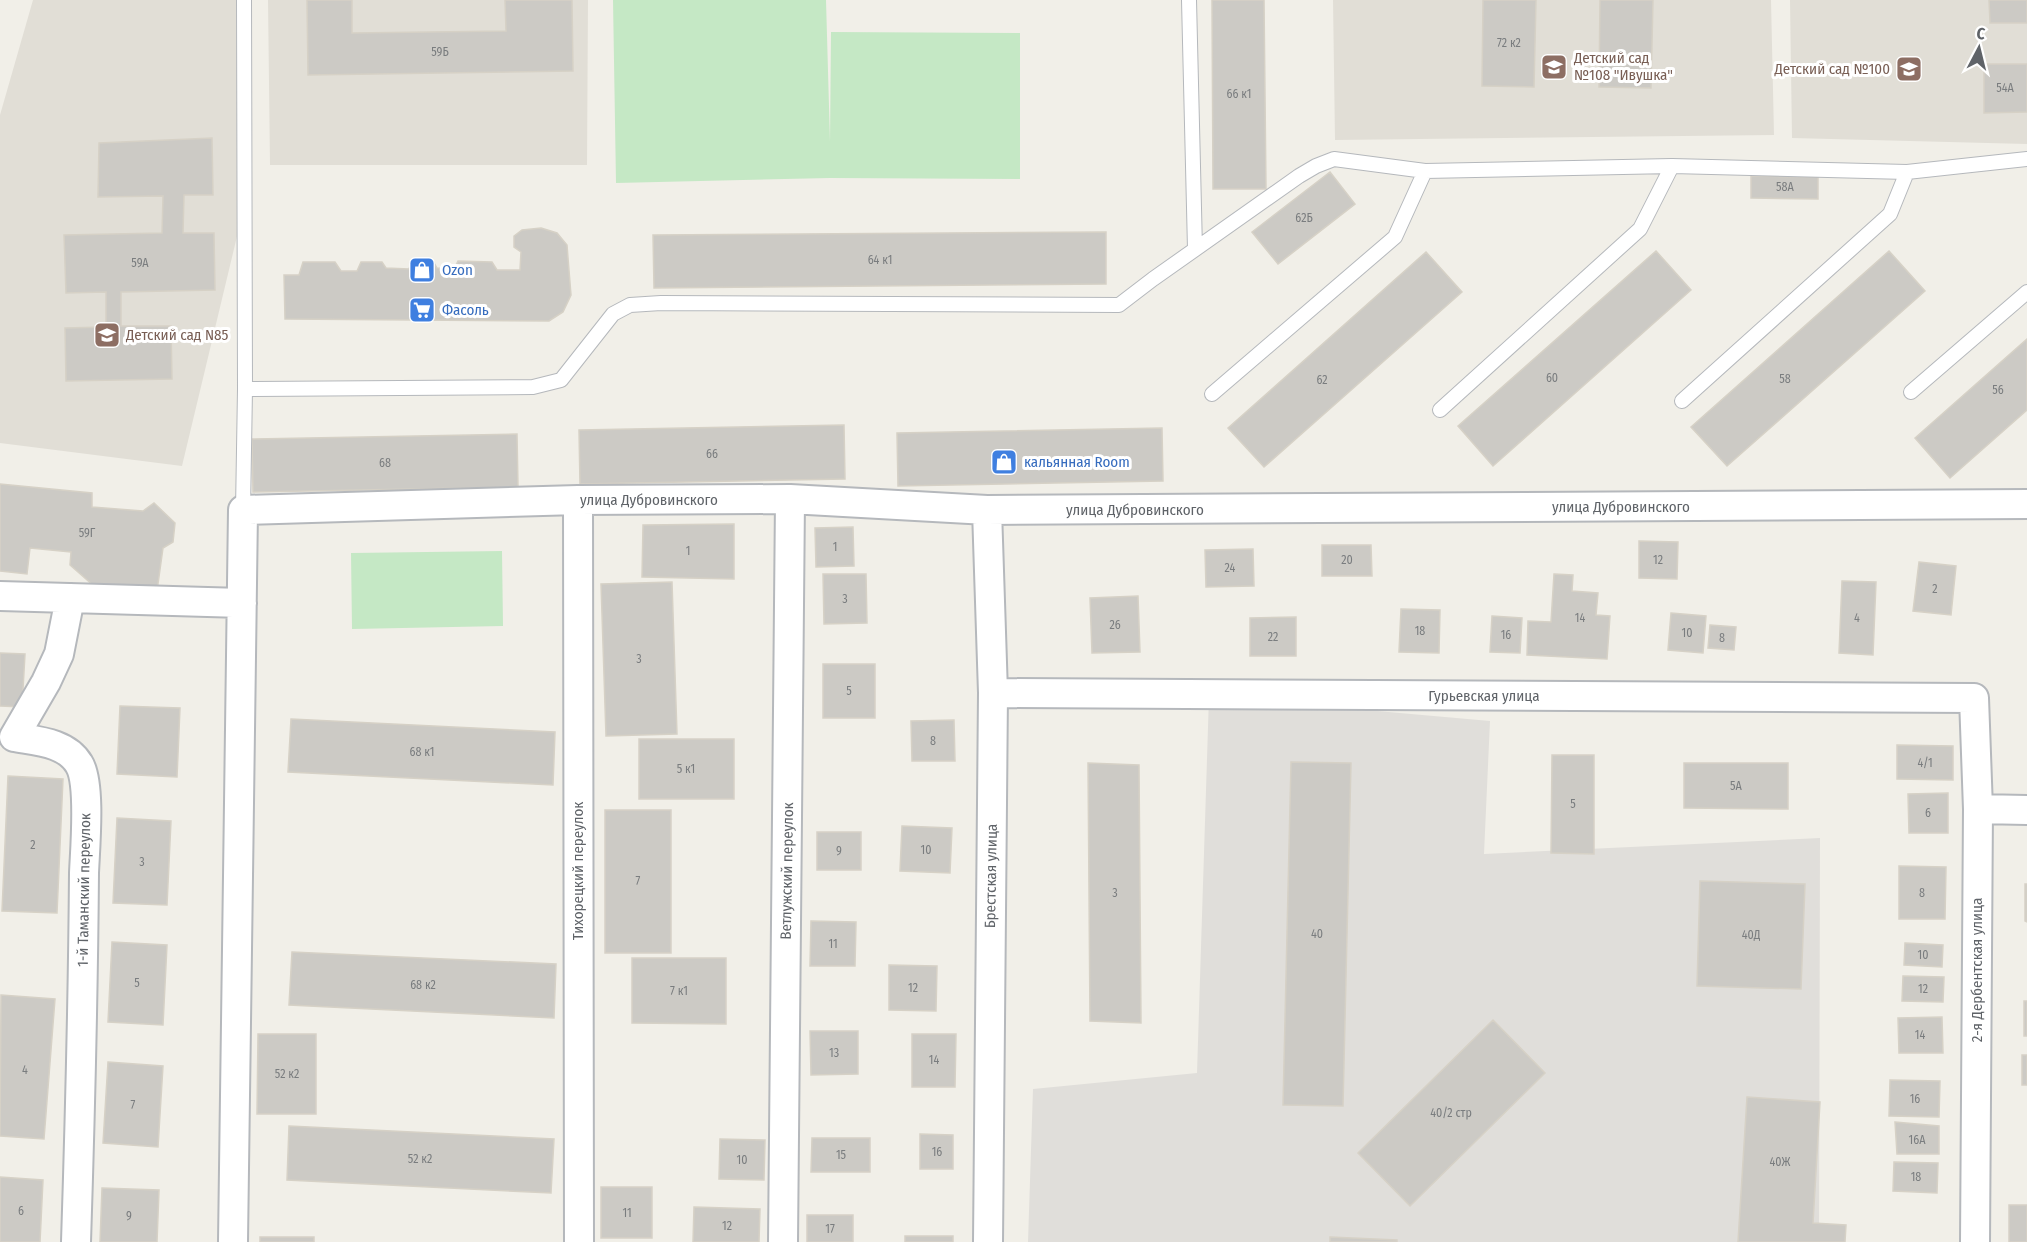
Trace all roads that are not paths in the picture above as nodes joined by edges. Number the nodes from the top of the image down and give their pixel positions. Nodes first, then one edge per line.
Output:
1 (244, 0) edge
2 (1189, 0) edge
3 (2027, 159) edge
4 (1672, 166) junction
5 (1425, 171) junction
6 (1907, 172) junction
7 (1195, 249) junction
8 (2027, 292) edge
9 (244, 389) junction
10 (1911, 392) dead end
11 (1212, 394) dead end
12 (1682, 401) dead end
13 (1440, 410) dead end
14 (790, 499) junction
15 (578, 500) junction
16 (2027, 504) edge
17 (243, 510) junction
18 (987, 510) junction
19 (0, 596) edge
20 (70, 598) junction
21 (242, 603) junction
22 (993, 693) junction
23 (1974, 698) joint
24 (7, 737) edge
25 (1978, 809) junction
26 (2027, 810) edge
27 (76, 1242) edge
28 (233, 1242) edge
29 (579, 1242) edge
30 (783, 1242) edge
31 (988, 1242) edge
32 (1975, 1242) edge

1 - 9 lane
2 - 7 lane
3 - 6 lane
4 - 5 lane
4 - 6 lane
4 - 13 lane
5 - 7 lane
5 - 11 lane
6 - 12 lane
7 - 9 lane
8 - 10 lane
9 - 17 lane
14 - 15 street, улица Дубровинского
14 - 18 street, улица Дубровинского
14 - 30 street, Ветлужский переулок
15 - 17 street, улица Дубровинского
15 - 29 street, Тихорецкий переулок
16 - 18 street, улица Дубровинского
17 - 21 street
18 - 22 street, Брестская улица
19 - 20 street
20 - 21 street
20 - 24 street, 1-й Таманский переулок
21 - 28 street
22 - 23 street, Гурьевская улица
22 - 31 street, Брестская улица
23 - 25 street, 2-я Дербентская улица
24 - 27 street, 1-й Таманский переулок
25 - 26 street
25 - 32 street, 2-я Дербентская улица

